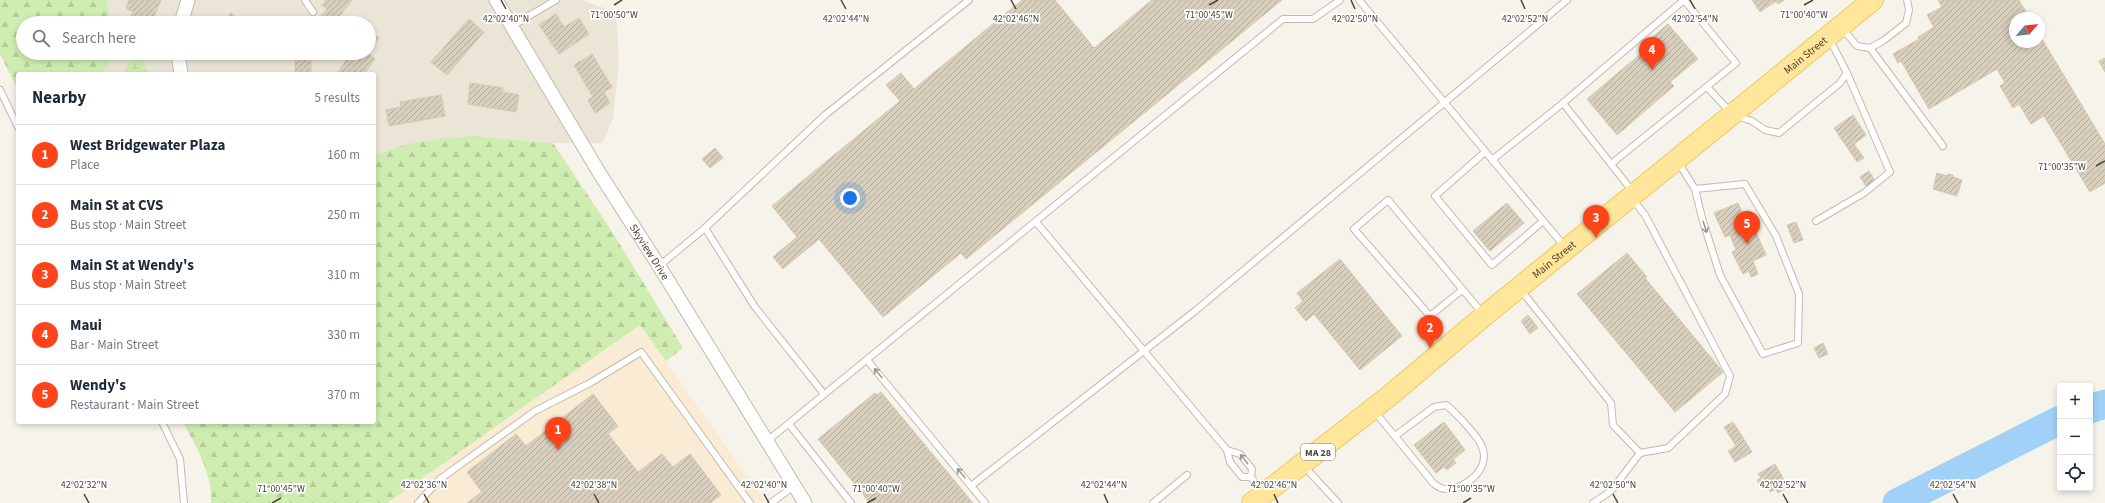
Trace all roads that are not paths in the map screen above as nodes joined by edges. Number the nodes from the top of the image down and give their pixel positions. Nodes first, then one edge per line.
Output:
1 (188, 0) edge
2 (305, 0) edge
3 (496, 0) edge
4 (556, 0) edge
5 (969, 0) edge
6 (1340, 0) edge
7 (1359, 0) edge
8 (1567, 0) edge
9 (1873, 0) edge
10 (1907, 0) edge
11 (313, 12) dead end
12 (183, 16) edge
13 (512, 26) junction
14 (1835, 32) junction
15 (1870, 48) junction
16 (179, 60) edge
17 (181, 72) edge
18 (1847, 73) junction
19 (1707, 87) junction
20 (0, 90) edge
21 (1444, 102) junction
22 (1563, 103) junction
23 (1733, 115) junction
24 (16, 123) edge
25 (1943, 146) dead end
26 (1485, 152) junction
27 (1492, 160) junction
28 (1677, 161) junction
29 (1611, 164) junction
30 (1696, 189) junction
31 (1633, 197) junction
32 (1544, 221) junction
33 (1816, 221) dead end
34 (1036, 222) junction
35 (705, 228) junction
36 (1567, 250) junction
37 (659, 266) junction
38 (1519, 288) junction
39 (1462, 290) junction
40 (1484, 316) junction
41 (1142, 351) junction
42 (867, 360) junction
43 (824, 394) junction
44 (1372, 409) junction
45 (163, 424) edge
46 (789, 424) junction
47 (1395, 436) junction
48 (766, 442) junction
49 (1227, 450) junction
50 (1640, 453) junction
51 (1302, 464) junction
52 (1187, 475) dead end
53 (1251, 477) junction
54 (794, 486) junction
55 (971, 486) junction
56 (1257, 499) edge
57 (1333, 502) edge
58 (184, 503) edge
59 (418, 503) edge
60 (750, 503) edge
61 (771, 503) edge
62 (805, 503) edge
63 (851, 503) edge
64 (985, 503) edge
65 (1153, 503) edge
66 (1593, 503) edge

1 - 12 street
2 - 11 lane
3 - 13 street, Skyview Drive
4 - 13 lane
5 - 35 lane
6 - 34 lane
7 - 21 lane
8 - 21 lane
9 - 14 main road, Main Street / MA 28
10 - 15 lane
13 - 37 street, Skyview Drive
14 - 15 lane
14 - 18 lane
14 - 23 main road, Main Street / MA 28
15 - 25 lane
16 - 17 street
18 - 23 lane
18 - 33 lane
19 - 22 lane
19 - 23 lane
19 - 29 lane
20 - 24 lane
21 - 26 lane
21 - 41 lane
22 - 27 lane
22 - 29 lane
23 - 28 main road, Main Street / MA 28
26 - 27 lane
26 - 32 lane
27 - 32 lane
28 - 30 lane
28 - 31 main road, Main Street / MA 28
29 - 31 lane
30 -> 30 lane
31 - 36 main road, Main Street / MA 28
31 - 50 lane
32 - 36 lane
34 - 41 lane
34 - 42 lane
35 - 37 lane
35 - 43 lane
36 - 38 main road, Main Street / MA 28
37 - 48 street, Skyview Drive
38 - 40 main road, Main Street / MA 28
38 - 50 lane
39 - 39 lane
39 - 40 lane
40 - 44 main road, Main Street / MA 28
41 - 49 lane
41 - 55 lane
42 - 43 lane
55 -> 42 lane
43 - 46 lane
44 - 47 lane
44 - 51 main road, Main Street / MA 28
45 - 58 lane
46 - 48 lane
46 - 63 lane
47 - 47 lane
48 - 54 street, Skyview Drive
49 - 53 lane
53 -> 49 lane
50 - 66 lane
51 - 56 main road, Main Street / MA 28
51 - 57 lane
52 - 65 lane
53 - 56 lane
54 - 61 lane
54 - 62 street, Skyview Drive
55 - 64 lane
59 - 60 lane

